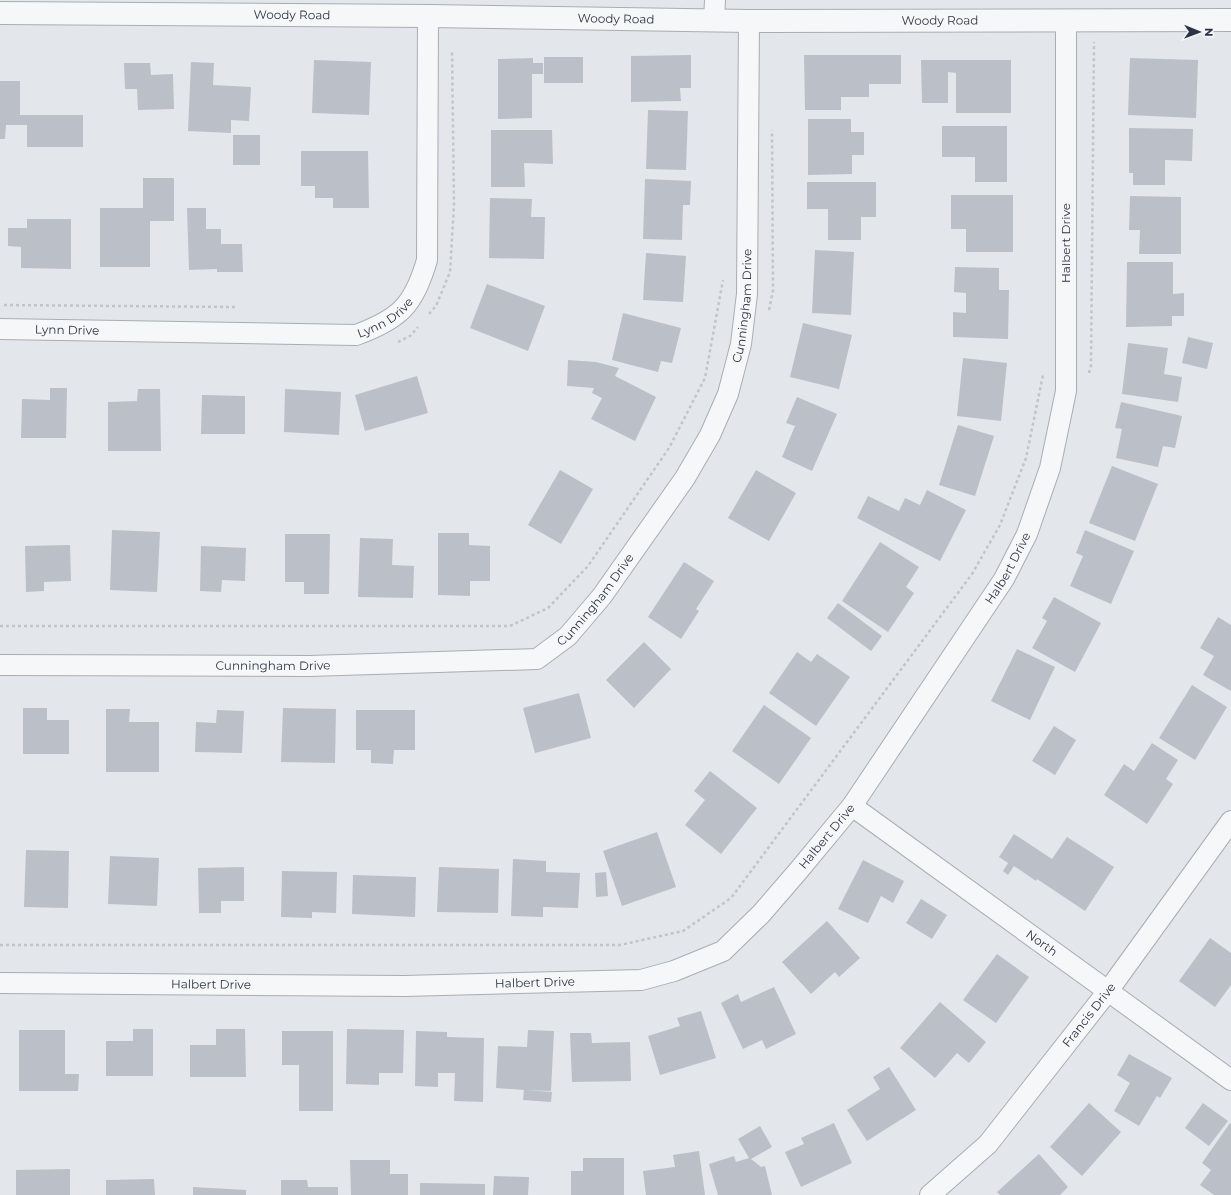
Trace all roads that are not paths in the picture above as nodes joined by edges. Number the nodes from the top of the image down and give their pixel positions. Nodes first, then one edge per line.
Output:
1 (714, 10) edge
2 (0, 13) edge
3 (428, 16) junction
4 (1066, 20) junction
5 (1231, 20) edge
6 (749, 22) junction
7 (0, 329) edge
8 (0, 665) edge
9 (852, 806) junction
10 (1231, 821) edge
11 (0, 983) edge
12 (1108, 992) junction
13 (1231, 1080) edge
14 (930, 1195) edge

1 - 3 street, Woody Road
1 - 6 street, Woody Road
2 - 3 street, Woody Road
3 - 7 street, Lynn Drive
4 - 5 street, Woody Road
4 - 6 street, Woody Road
4 - 9 street, Halbert Drive
6 - 8 street, Cunningham Drive
9 - 11 street, Halbert Drive
9 - 12 street, North
10 - 12 street, Francis Drive
12 - 13 street, North
12 - 14 street, Francis Drive

